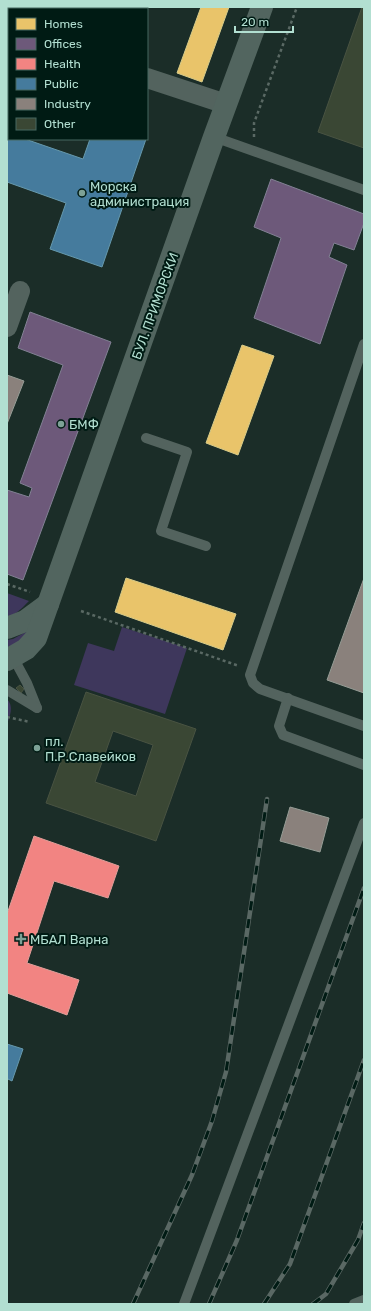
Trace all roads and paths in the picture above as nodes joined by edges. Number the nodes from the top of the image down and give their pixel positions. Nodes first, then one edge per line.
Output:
1 (9, 7) edge
2 (262, 7) edge
3 (297, 7) edge
4 (7, 9) edge
5 (148, 78) edge
6 (226, 104) junction
7 (214, 137) junction
8 (253, 151) junction
9 (364, 190) edge
10 (20, 291) dead end
11 (7, 327) edge
12 (364, 344) edge
13 (146, 438) dead end
14 (206, 546) dead end
15 (48, 604) junction
16 (80, 611) dead end
17 (7, 628) edge
18 (9, 658) edge
19 (251, 670) junction
20 (7, 690) edge
21 (288, 698) junction
22 (7, 717) edge
23 (33, 723) dead end
24 (364, 726) edge
25 (364, 764) edge
26 (364, 823) edge
27 (364, 1300) edge
28 (184, 1304) edge
29 (354, 1304) edge

1 - 4 street
2 - 6 main road, БУЛ. ПРИМОРСКИ
3 - 8 path
5 - 6 street
6 - 7 main road, БУЛ. ПРИМОРСКИ
7 - 8 lane
7 - 15 main road, БУЛ. ПРИМОРСКИ
8 - 9 lane
10 - 11 street
12 - 19 lane
13 - 14 lane
15 - 17 main road
15 - 18 main road, БУЛ. ПРИМОРСКИ
16 - 19 path
18 - 20 lane
19 - 21 lane
21 - 24 lane
21 - 25 lane
22 - 23 path
26 - 28 lane
27 - 29 lane

